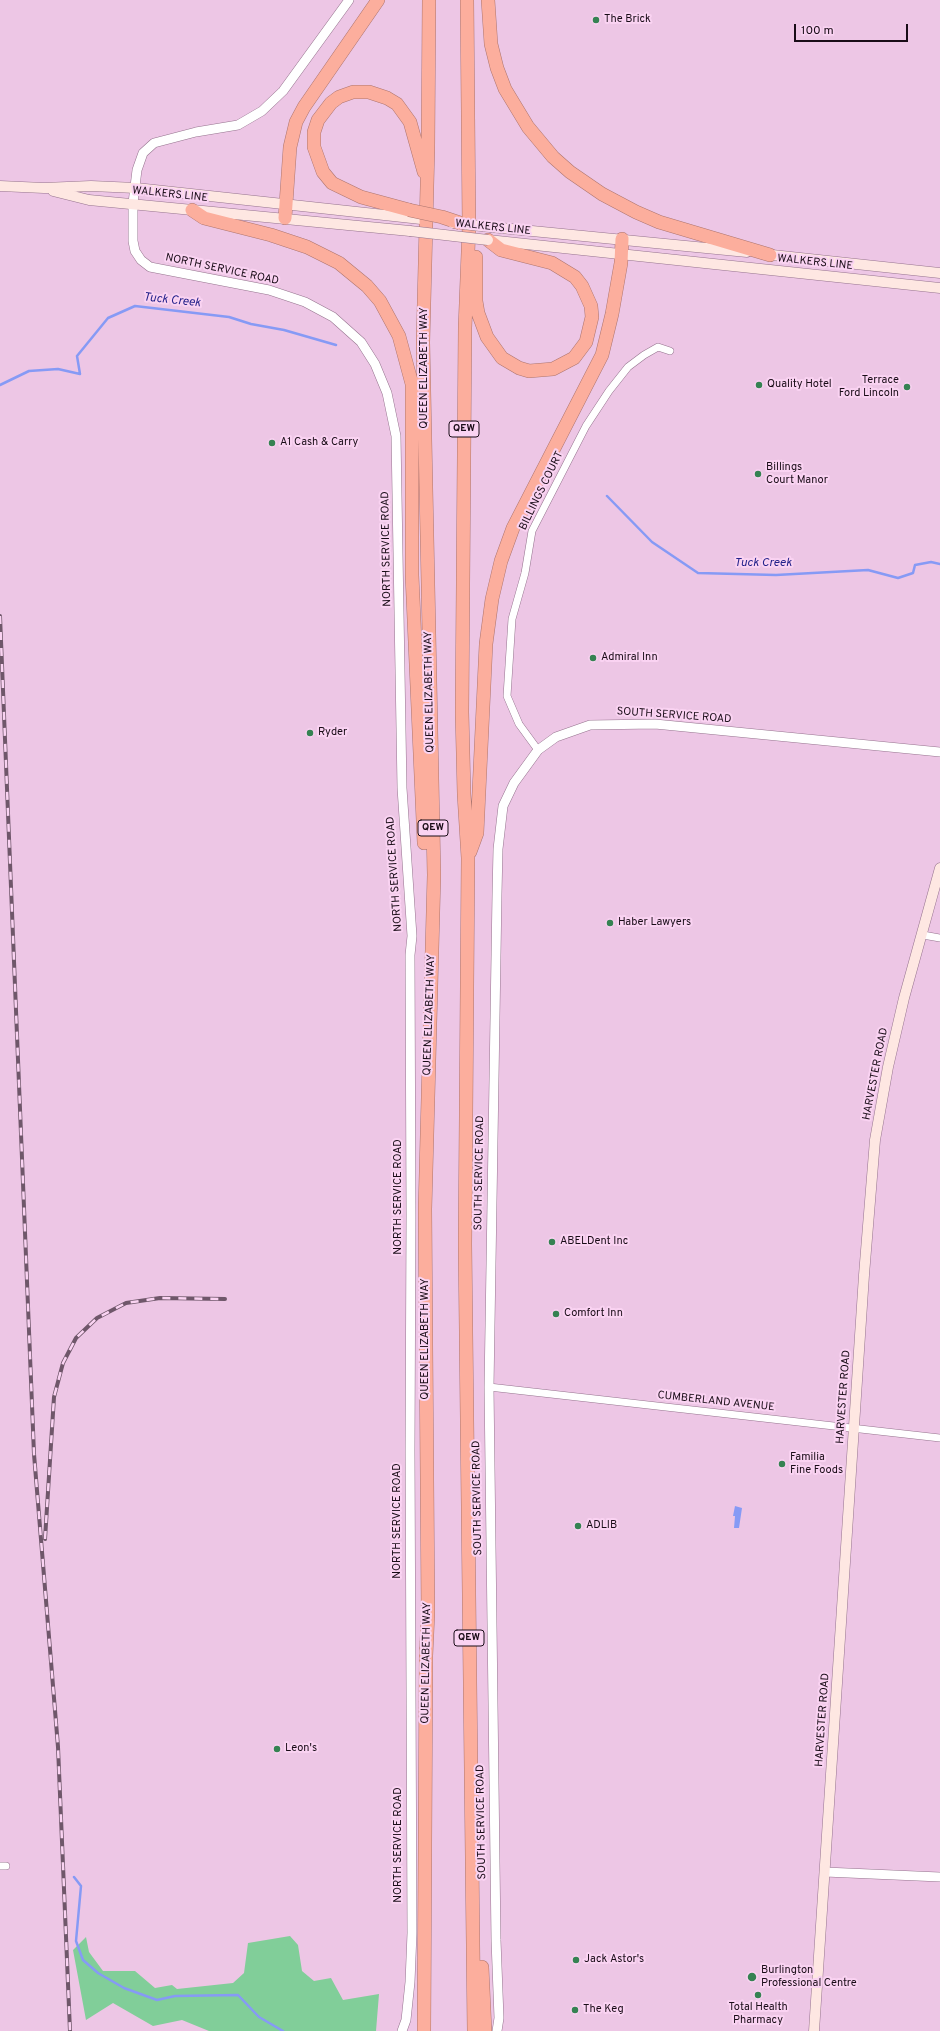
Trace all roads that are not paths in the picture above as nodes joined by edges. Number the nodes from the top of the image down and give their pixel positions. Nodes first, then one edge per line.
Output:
1 (349, 0) edge
2 (378, 0) edge
3 (429, 0) edge
4 (467, 0) edge
5 (488, 0) edge
6 (0, 186) edge
7 (44, 188) junction
8 (136, 188) junction
9 (133, 203) junction
10 (285, 204) junction
11 (192, 210) junction
12 (285, 218) junction
13 (464, 225) junction
14 (622, 239) junction
15 (488, 240) junction
16 (621, 254) junction
17 (770, 255) junction
18 (940, 272) edge
19 (940, 288) edge
20 (423, 342) junction
21 (670, 350) dead end
22 (538, 750) junction
23 (940, 752) edge
24 (468, 858) junction
25 (940, 868) edge
26 (434, 875) junction
27 (922, 935) junction
28 (940, 938) edge
29 (489, 1387) junction
30 (854, 1428) junction
31 (940, 1438) edge
32 (825, 1872) junction
33 (940, 1877) edge
34 (473, 1921) junction
35 (499, 2018) junction
36 (402, 2031) edge
37 (424, 2031) edge
38 (474, 2031) edge
39 (485, 2031) edge
40 (498, 2031) edge
41 (503, 2031) edge
42 (814, 2031) edge

1 - 8 street, NORTH SERVICE ROAD
2 - 10 highway
3 - 20 highway, QUEEN ELIZABETH WAY / QEW
4 - 13 highway, QEW
5 - 17 highway
6 - 7 main road, WALKERS LINE
7 - 8 main road, WALKERS LINE
7 - 9 main road, WALKERS LINE
8 - 9 street, NORTH SERVICE ROAD
8 - 10 main road, WALKERS LINE
9 - 11 main road, WALKERS LINE
9 - 36 street, NORTH SERVICE ROAD
10 - 12 highway
10 - 13 main road, WALKERS LINE, bridge
11 - 12 main road, WALKERS LINE
11 - 26 highway
12 - 15 main road, WALKERS LINE, bridge
13 - 14 main road, WALKERS LINE, bridge
13 - 15 highway
13 - 20 highway, bridge
13 - 24 highway, QEW
14 - 16 highway
14 - 17 main road, WALKERS LINE
15 - 16 main road, WALKERS LINE
16 - 19 main road, WALKERS LINE
16 - 24 highway
17 - 18 main road, WALKERS LINE
20 - 26 highway, QUEEN ELIZABETH WAY / QEW
21 - 22 street, BILLINGS COURT
22 - 23 street, SOUTH SERVICE ROAD
22 - 29 street, SOUTH SERVICE ROAD
24 - 34 highway, QEW
25 - 27 main road, HARVESTER ROAD
26 - 37 highway, QUEEN ELIZABETH WAY / QEW
27 - 28 street
27 - 30 main road, HARVESTER ROAD
29 - 30 street, CUMBERLAND AVENUE
29 - 35 street, SOUTH SERVICE ROAD
30 - 31 street, CUMBERLAND AVENUE
30 - 32 main road, HARVESTER ROAD
32 - 33 street
32 - 42 main road, HARVESTER ROAD
34 - 38 highway, QEW
34 - 39 highway
35 - 40 street, SOUTH SERVICE ROAD
35 - 41 street, SOUTH SERVICE ROAD

